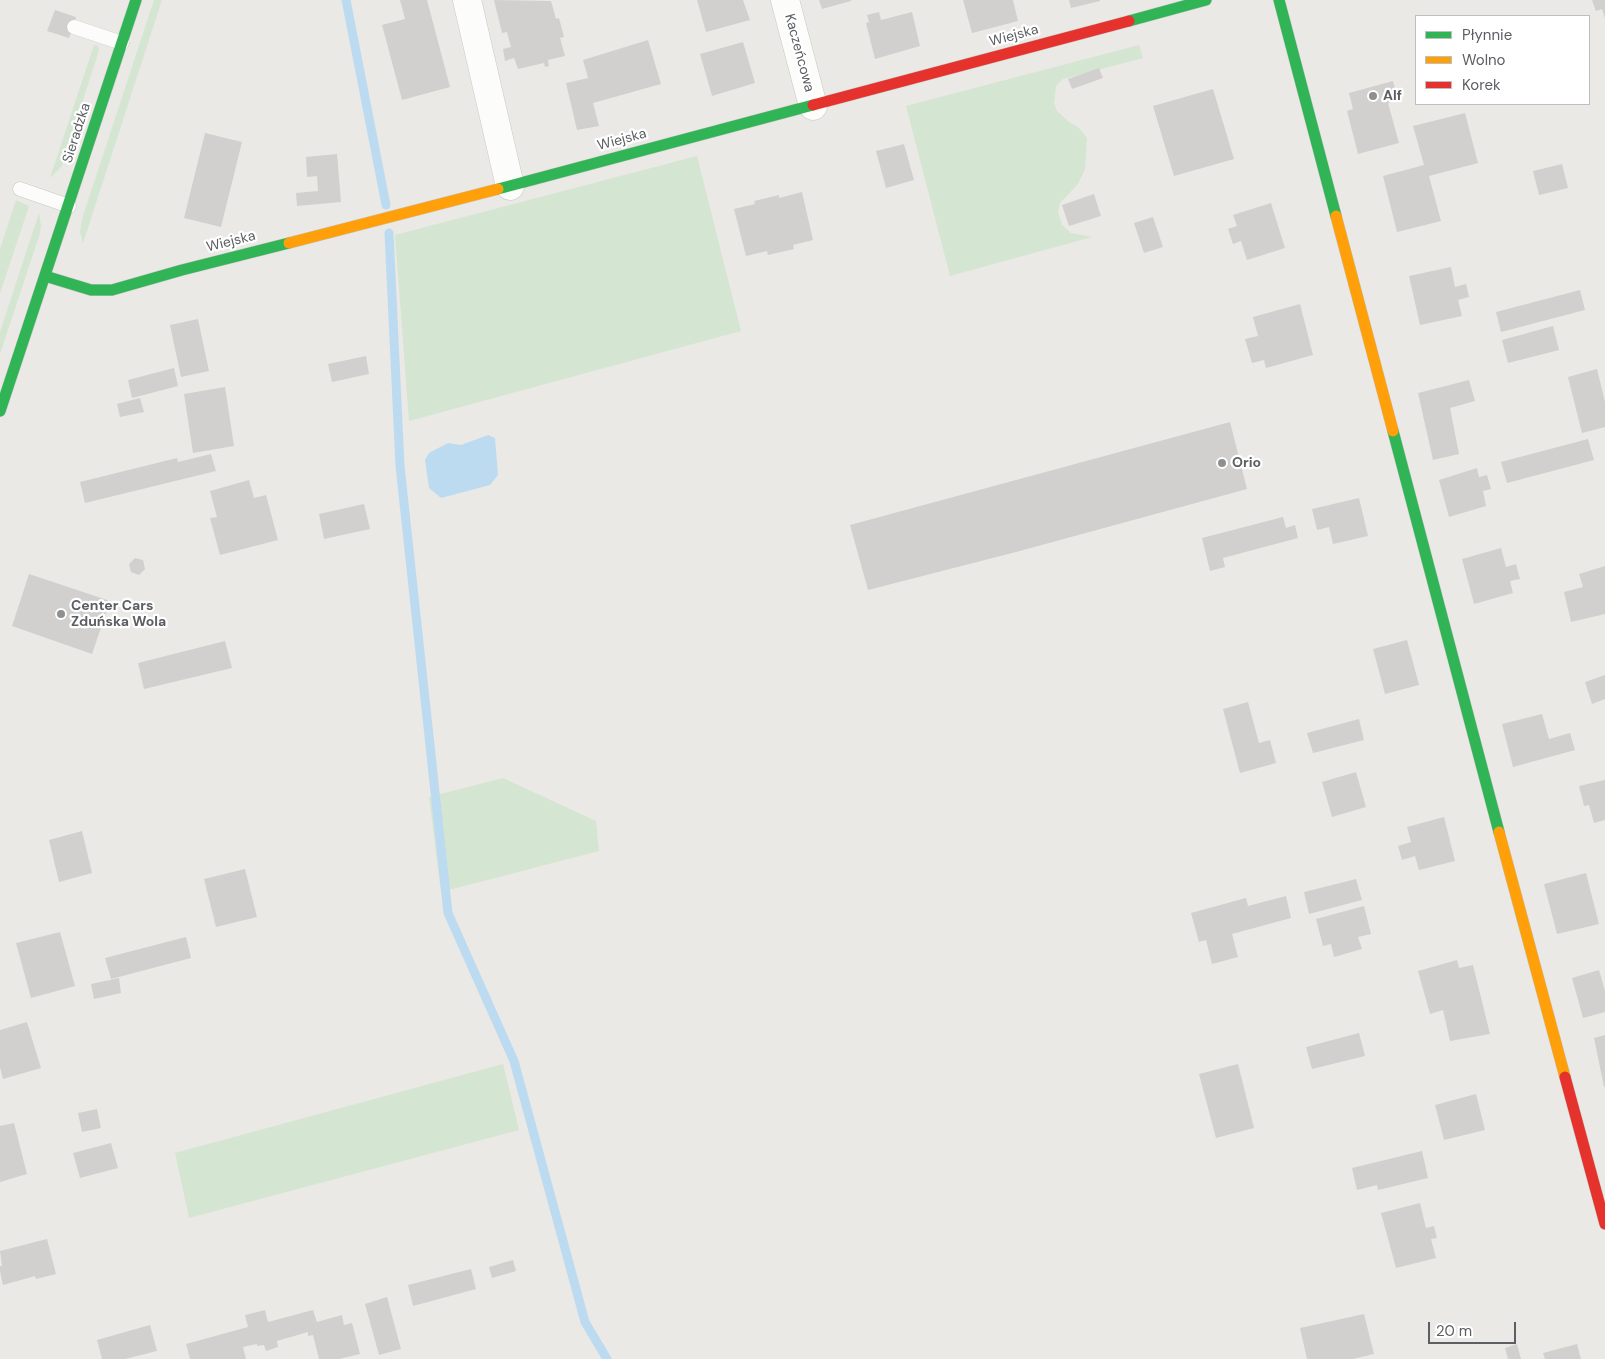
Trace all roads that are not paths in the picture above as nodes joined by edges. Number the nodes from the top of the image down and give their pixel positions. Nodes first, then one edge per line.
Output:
1 (136, 0) edge
2 (467, 0) edge
3 (785, 0) edge
4 (1206, 0) edge
5 (1279, 0) edge
6 (74, 27) dead end
7 (122, 43) junction
8 (812, 106) junction
9 (510, 186) junction
10 (20, 189) dead end
11 (69, 206) junction
12 (45, 276) junction
13 (0, 411) edge
14 (1605, 1224) edge

1 - 7 street, Sieradzka
2 - 9 street
3 - 8 street, Kaczeńcowa
4 - 8 street, Wiejska
5 - 14 street
6 - 7 lane
7 - 11 street, Sieradzka
8 - 9 street, Wiejska
9 - 12 street, Wiejska
10 - 11 lane
11 - 12 street, Sieradzka
12 - 13 street, Sieradzka

